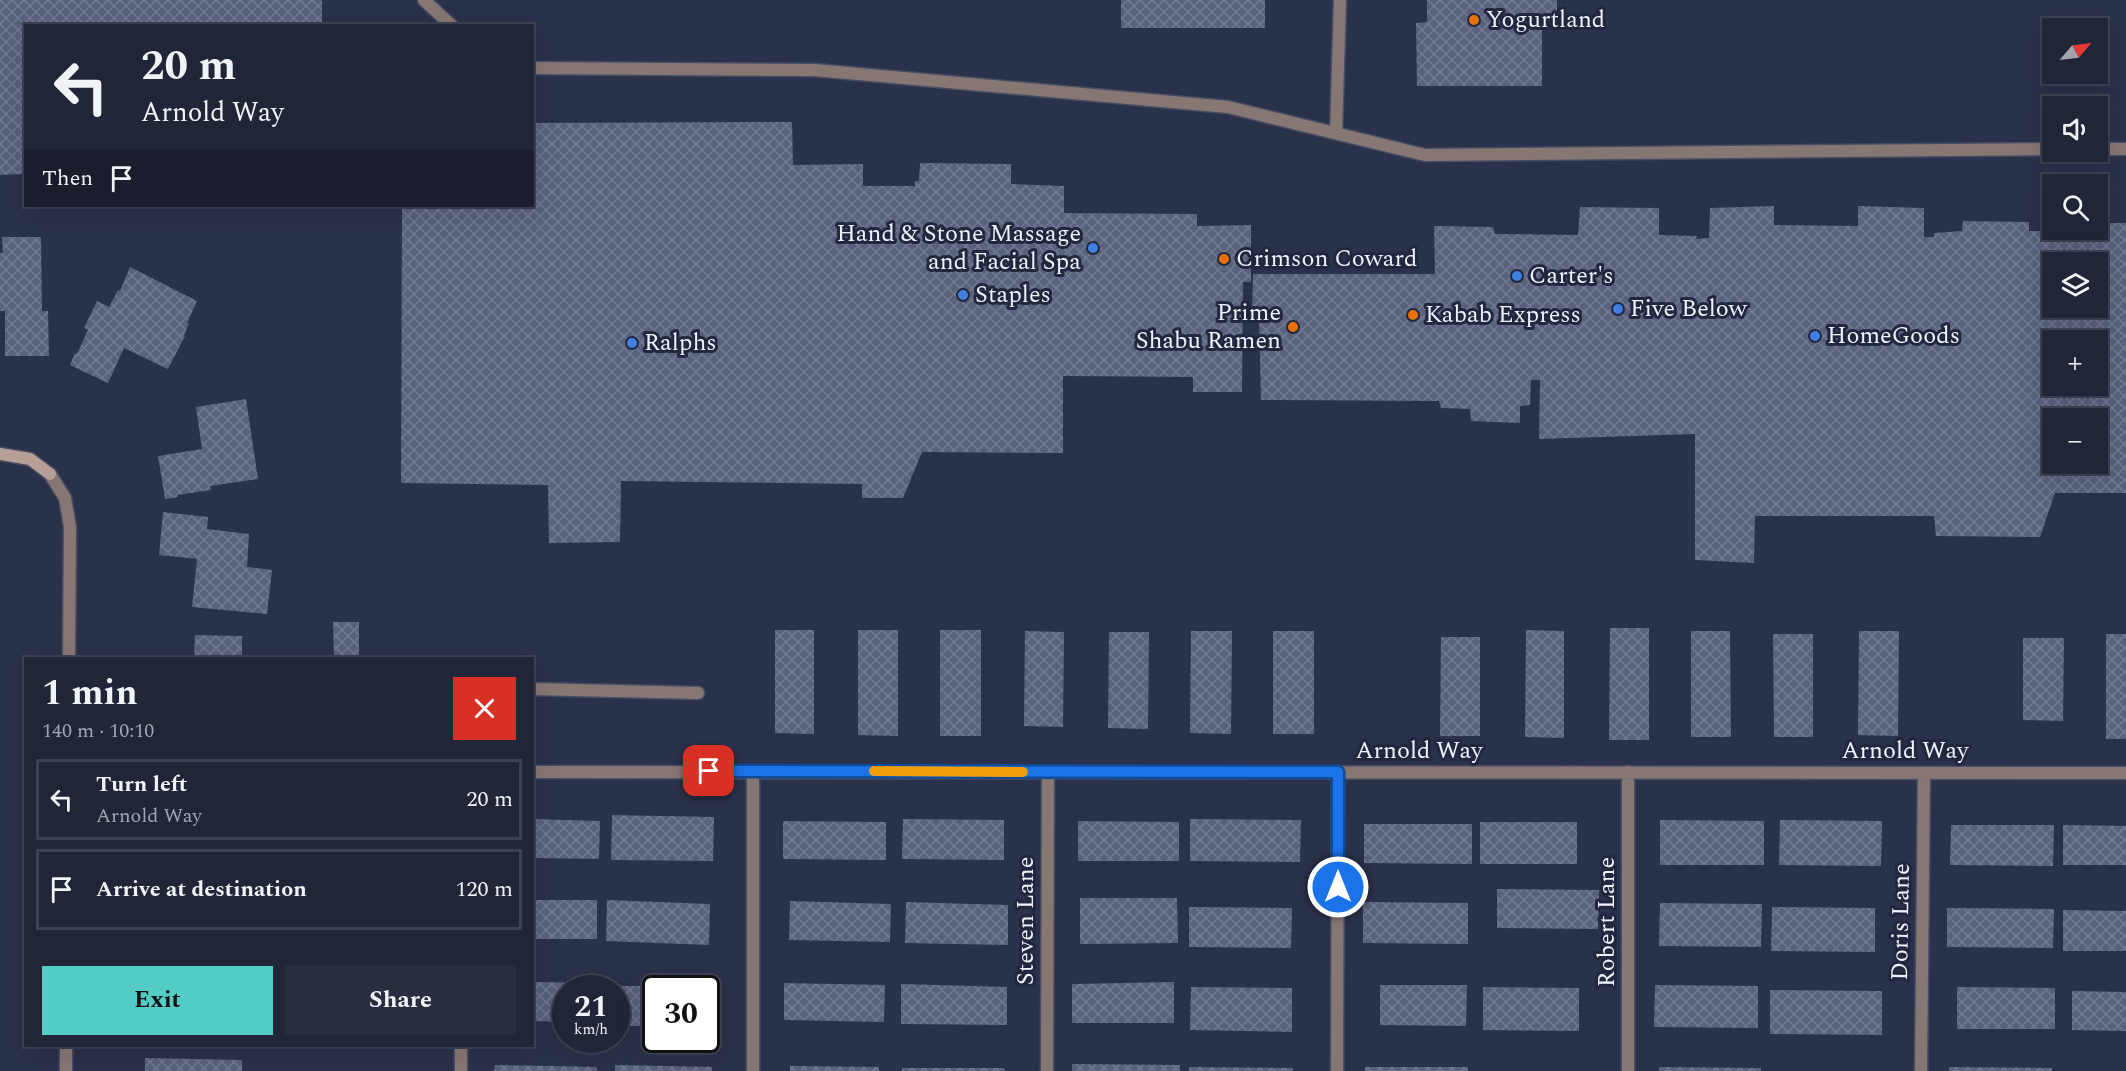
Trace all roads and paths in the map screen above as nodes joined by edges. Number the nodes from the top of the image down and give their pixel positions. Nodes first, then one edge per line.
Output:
1 (424, 0) edge
2 (1340, 0) edge
3 (450, 24) edge
4 (534, 68) edge
5 (1336, 134) junction
6 (2042, 149) edge
7 (2108, 149) edge
8 (2126, 149) edge
9 (0, 454) edge
10 (69, 657) edge
11 (534, 689) edge
12 (698, 693) dead end
13 (753, 771) junction
14 (534, 772) edge
15 (1048, 772) junction
16 (1338, 772) junction
17 (1628, 772) junction
18 (1923, 772) junction
19 (2126, 773) edge
20 (66, 1047) edge
21 (461, 1047) edge
22 (66, 1071) edge
23 (461, 1071) edge
24 (753, 1071) edge
25 (1047, 1071) edge
26 (1337, 1071) edge
27 (1628, 1071) edge
28 (1921, 1071) edge

1 - 3 street
2 - 5 street
4 - 5 street
5 - 6 street
7 - 8 street
9 - 10 street
11 - 12 street
13 - 14 street, Arnold Way
13 - 15 street, Arnold Way
13 - 24 street
15 - 16 street, Arnold Way
15 - 25 street, Steven Lane
16 - 17 street, Arnold Way
16 - 26 street
17 - 18 street, Arnold Way
17 - 27 street, Robert Lane
18 - 19 street, Arnold Way
18 - 28 street, Doris Lane
20 - 22 street
21 - 23 street

